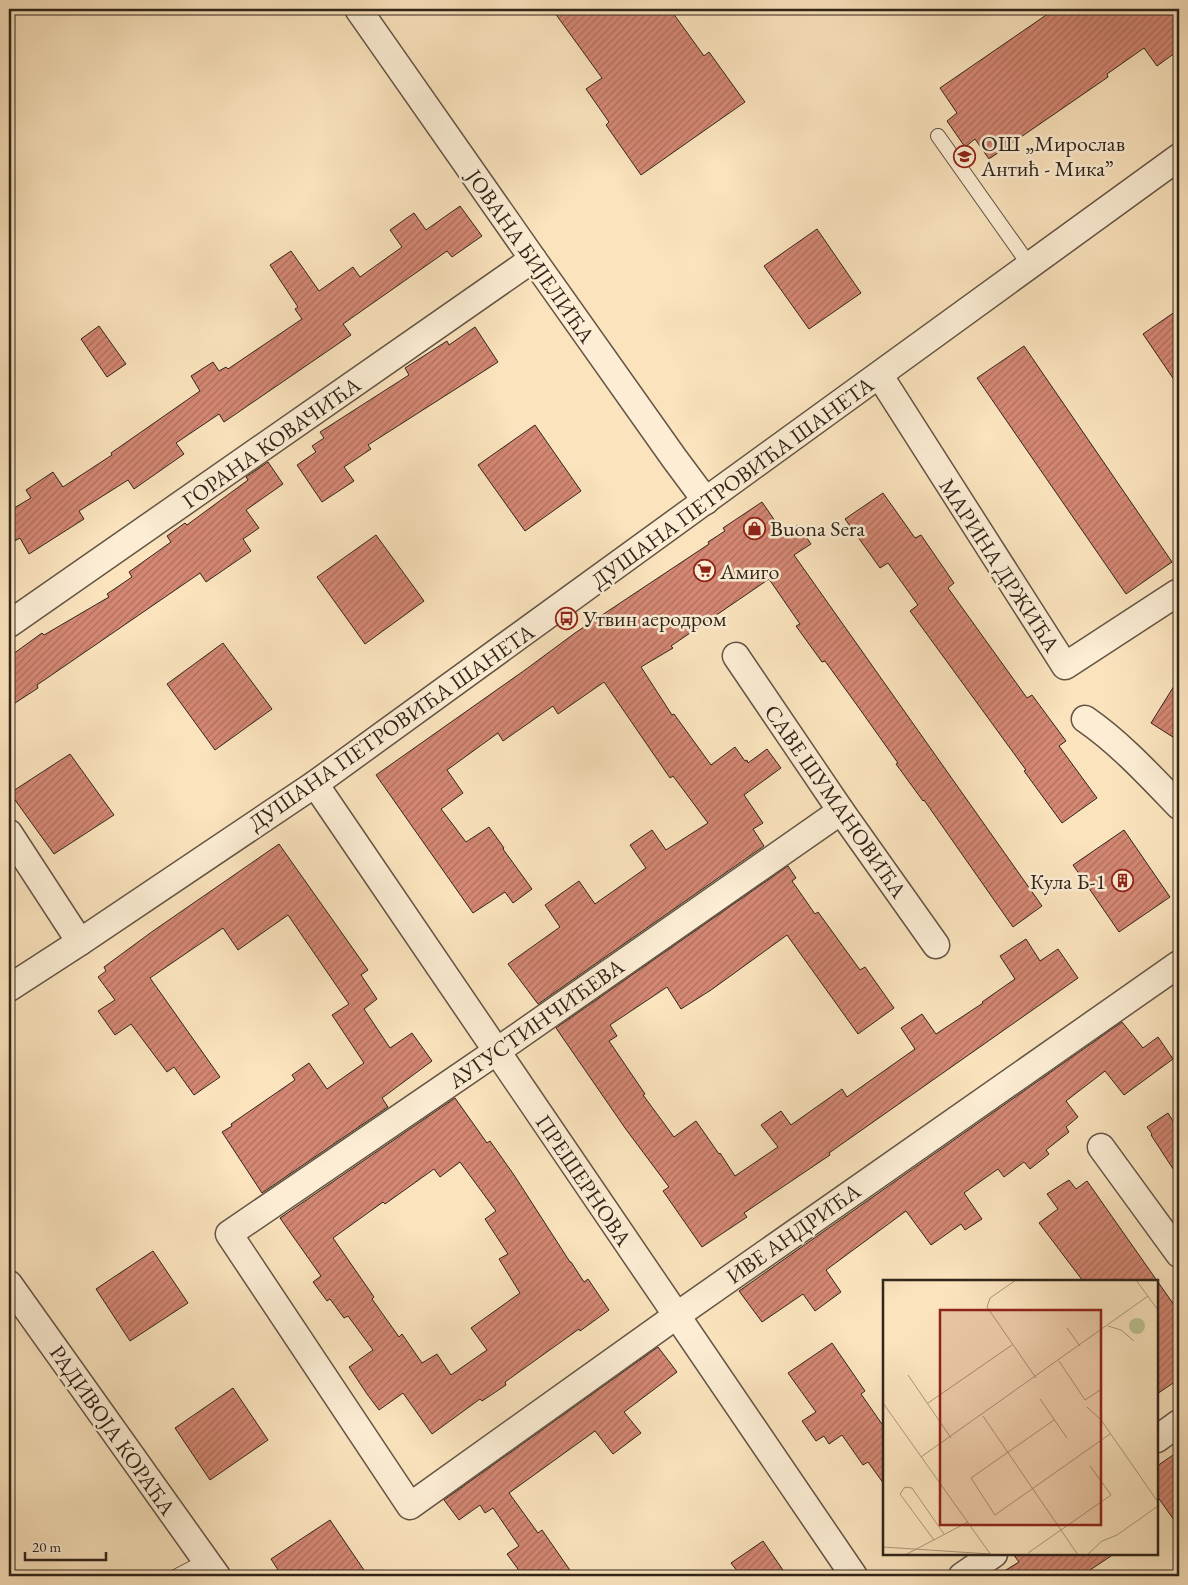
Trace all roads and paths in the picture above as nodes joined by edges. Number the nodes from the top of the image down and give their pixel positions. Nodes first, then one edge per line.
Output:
1 (358, 9) edge
2 (938, 136) dead end
3 (1179, 157) edge
4 (533, 259) junction
5 (1030, 266) junction
6 (880, 376) junction
7 (706, 501) junction
8 (1178, 593) dead end
9 (9, 624) edge
10 (736, 656) dead end
11 (1085, 719) dead end
12 (315, 784) junction
13 (1179, 806) edge
14 (841, 811) junction
15 (9, 833) edge
16 (80, 942) junction
17 (936, 945) dead end
18 (1179, 964) edge
19 (9, 988) edge
20 (497, 1051) junction
21 (1101, 1147) dead end
22 (1179, 1254) edge
23 (9, 1284) edge
24 (676, 1316) junction
25 (1179, 1423) edge
26 (1158, 1438) edge
27 (410, 1506) joint
28 (993, 1555) edge
29 (211, 1569) edge
30 (177, 1576) edge
31 (854, 1576) edge
32 (962, 1576) edge

1 - 4 street, ЈОВАНА БИЈЕЛИЋА
2 - 5 lane
3 - 5 street, ДУШАНА ПЕТРОВИЋА ШАНЕТА
4 - 7 street, ЈОВАНА БИЈЕЛИЋА
4 - 9 street, ГОРАНА КОВАЧИЋА
5 - 6 street, ДУШАНА ПЕТРОВИЋА ШАНЕТА
6 - 7 street, ДУШАНА ПЕТРОВИЋА ШАНЕТА
6 - 8 street, МАРИНА ДРЖИЋА
7 - 12 street, ДУШАНА ПЕТРОВИЋА ШАНЕТА
10 - 14 street, САВЕ ШУМАНОВИЋА
11 - 13 street
12 - 16 street, ДУШАНА ПЕТРОВИЋА ШАНЕТА
12 - 20 street, ПРЕШЕРНОВА
14 - 17 street, САВЕ ШУМАНОВИЋА
14 - 20 street, АУГУСТИНЧИЋЕВА
15 - 16 street
16 - 19 street, ДУШАНА ПЕТРОВИЋА ШАНЕТА
18 - 24 street, ИВЕ АНДРИЋА
20 - 24 street, ПРЕШЕРНОВА
20 - 27 street, АУГУСТИНЧИЋЕВА
21 - 22 street
23 - 29 street, РАДИВОЈА КОРАЋА
24 - 27 street, ИВЕ АНДРИЋА
24 - 31 street, ПРЕШЕРНОВА
25 - 26 street
28 - 32 street
29 - 30 lane

